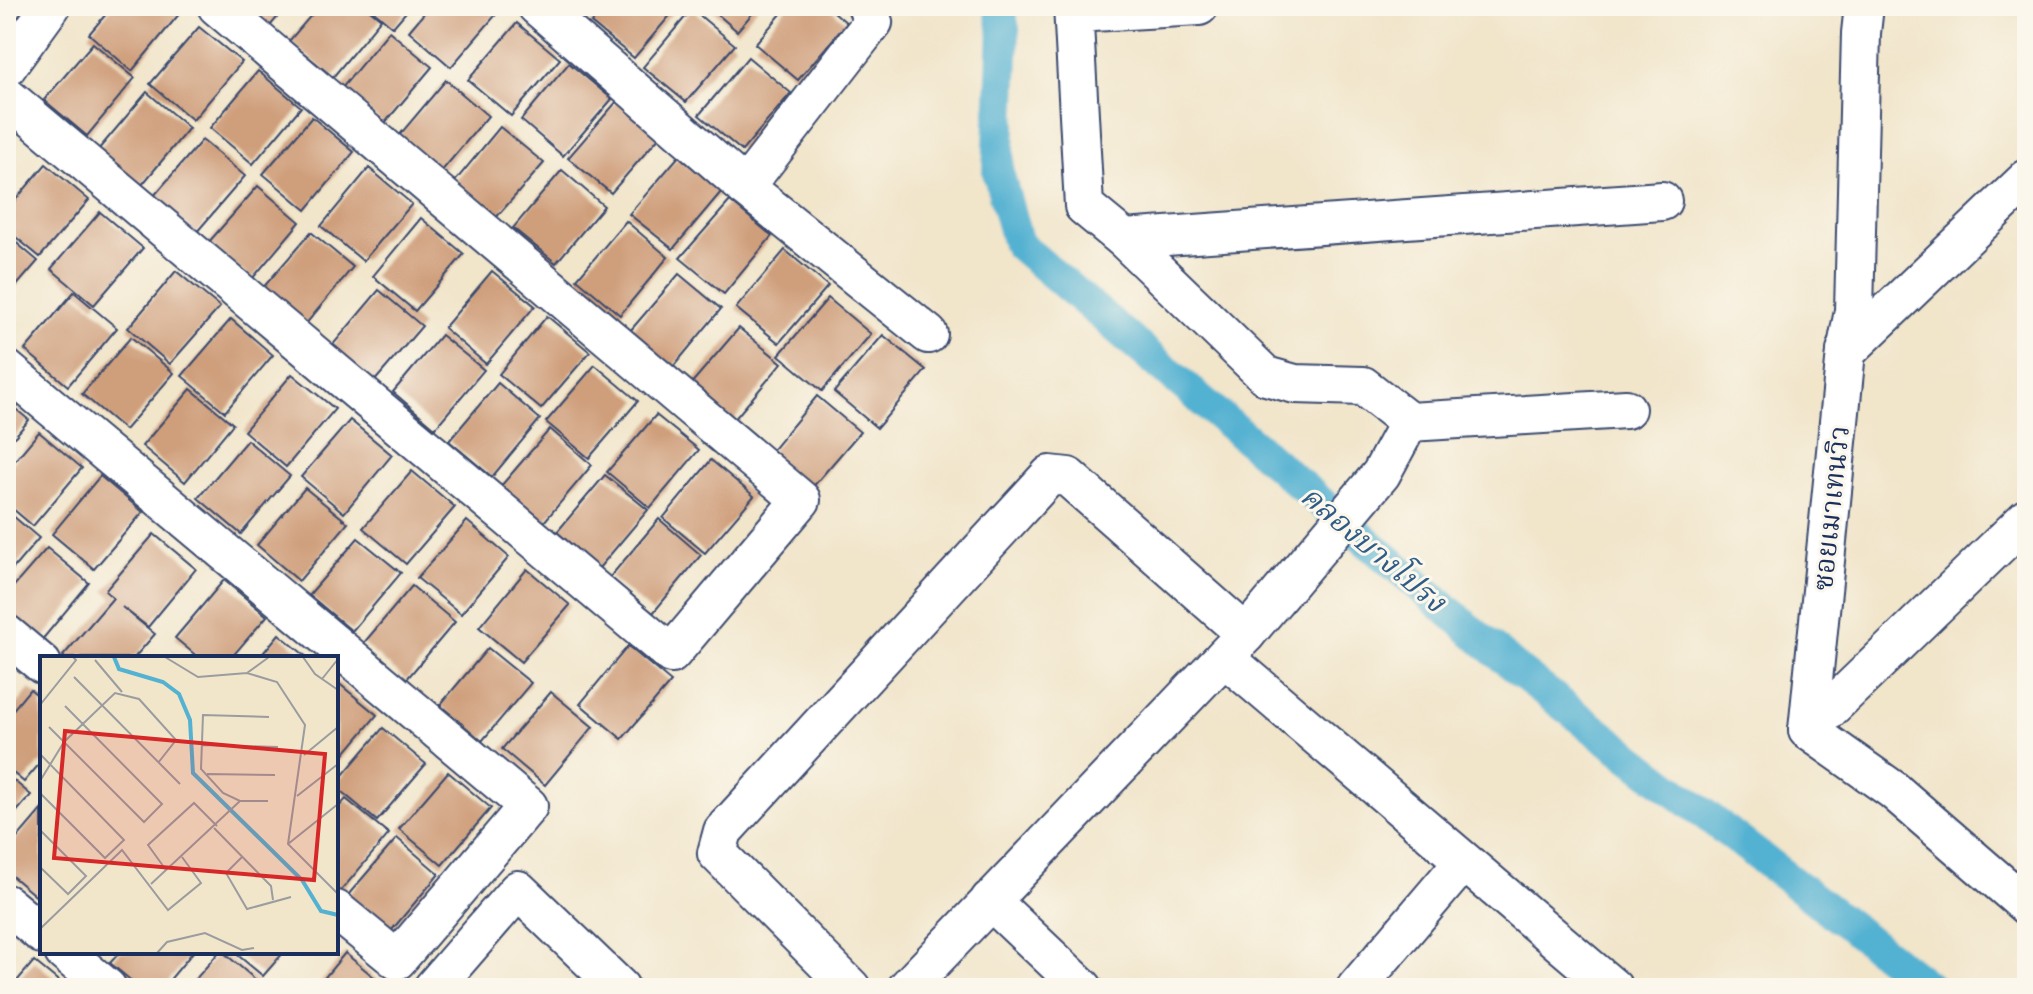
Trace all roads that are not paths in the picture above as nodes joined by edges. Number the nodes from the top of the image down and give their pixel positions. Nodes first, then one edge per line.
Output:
1 (51, 6) edge
2 (217, 6) edge
3 (537, 6) edge
4 (867, 6) edge
5 (1199, 6) edge
6 (1889, 6) edge
7 (1073, 10) edge
8 (1862, 20) edge
9 (6, 68) edge
10 (6, 96) edge
11 (2027, 179) edge
12 (745, 187) junction
13 (1662, 201) dead end
14 (1124, 239) junction
15 (928, 334) dead end
16 (1846, 352) junction
17 (6, 369) edge
18 (1626, 409) dead end
19 (1409, 422) junction
20 (2027, 518) edge
21 (6, 634) edge
22 (1235, 645) junction
23 (40, 662) edge
24 (1808, 730) junction
25 (1463, 862) junction
26 (990, 900) junction
27 (6, 904) edge
28 (2027, 906) edge
29 (338, 912) edge
30 (40, 932) edge
31 (66, 954) edge
32 (107, 988) edge
33 (433, 988) edge
34 (620, 988) edge
35 (851, 988) edge
36 (907, 988) edge
37 (1083, 988) edge
38 (1356, 988) edge
39 (1613, 988) edge

1 - 9 street
2 - 10 street
3 - 12 street
4 - 12 street
5 - 7 street
6 - 8 street
7 - 14 street
8 - 16 street, ซอยเมาเทนวิว
11 - 16 street
12 - 15 street
13 - 14 street
14 - 19 street
16 - 24 street, ซอยเมาเทนวิว
17 - 29 street
18 - 19 street
19 - 22 street
20 - 24 street
21 - 23 street
22 - 25 street
22 - 26 street
22 - 35 street
24 - 28 street
25 - 38 street
25 - 39 street
26 - 36 street
26 - 37 street
27 - 30 street
31 - 32 street
33 - 34 street

